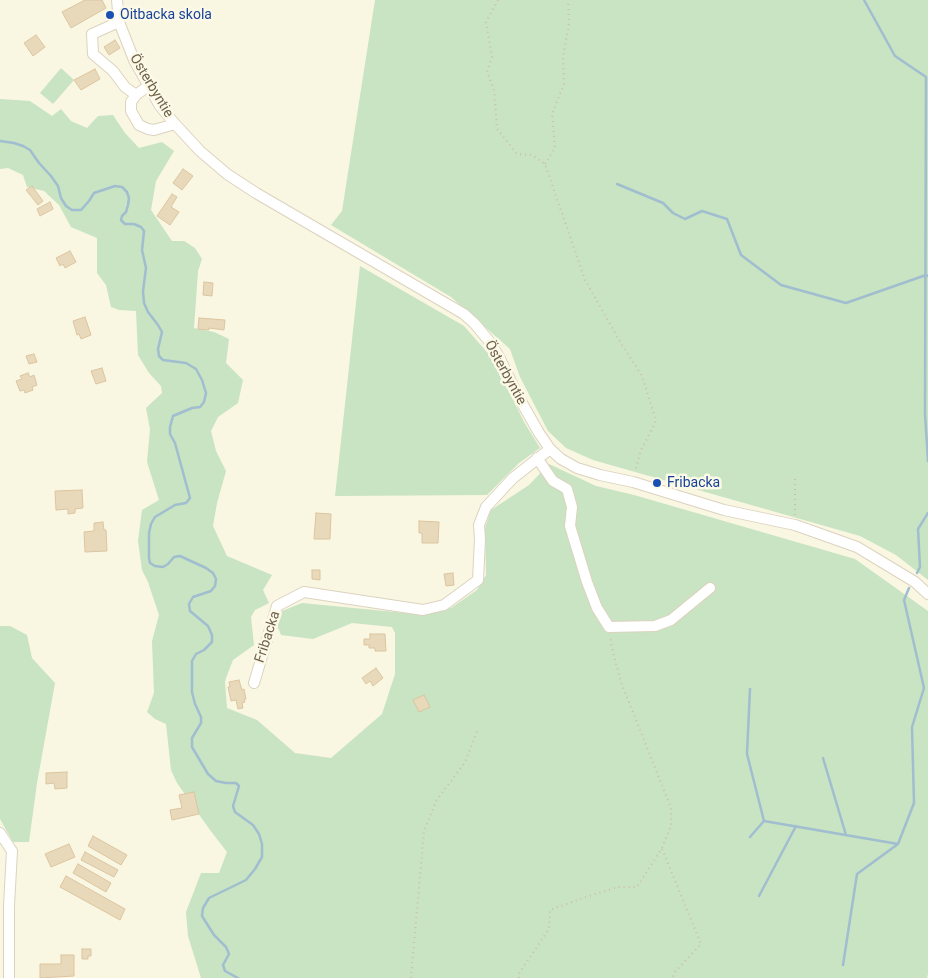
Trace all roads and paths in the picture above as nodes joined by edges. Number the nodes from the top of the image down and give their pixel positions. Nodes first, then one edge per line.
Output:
1 (117, 0) edge
2 (498, 0) edge
3 (568, 0) edge
4 (120, 22) junction
5 (148, 86) junction
6 (136, 95) junction
7 (175, 124) junction
8 (545, 164) junction
9 (550, 449) junction
10 (538, 458) junction
11 (795, 476) dead end
12 (632, 482) junction
13 (794, 525) junction
14 (710, 588) dead end
15 (928, 594) edge
16 (609, 628) junction
17 (254, 683) dead end
18 (478, 729) dead end
19 (0, 833) edge
20 (662, 849) junction
21 (10, 978) edge
22 (411, 978) edge
23 (519, 978) edge
24 (673, 978) edge

1 - 4 street, Österbyntie
2 - 8 path
3 - 8 path
4 - 5 street, Österbyntie
4 - 6 street
5 - 6 street
5 - 7 street, Österbyntie
6 - 7 street
7 - 9 street, Österbyntie
8 - 12 path
9 - 10 street, Fribacka
9 - 12 street, Österbyntie
10 - 16 street
10 - 17 street, Fribacka
11 - 13 path
12 - 13 street, Österbyntie
13 - 15 street, Österbyntie
14 - 16 street
16 - 20 path
18 - 22 path
19 - 21 street
20 - 23 path
20 - 24 path

